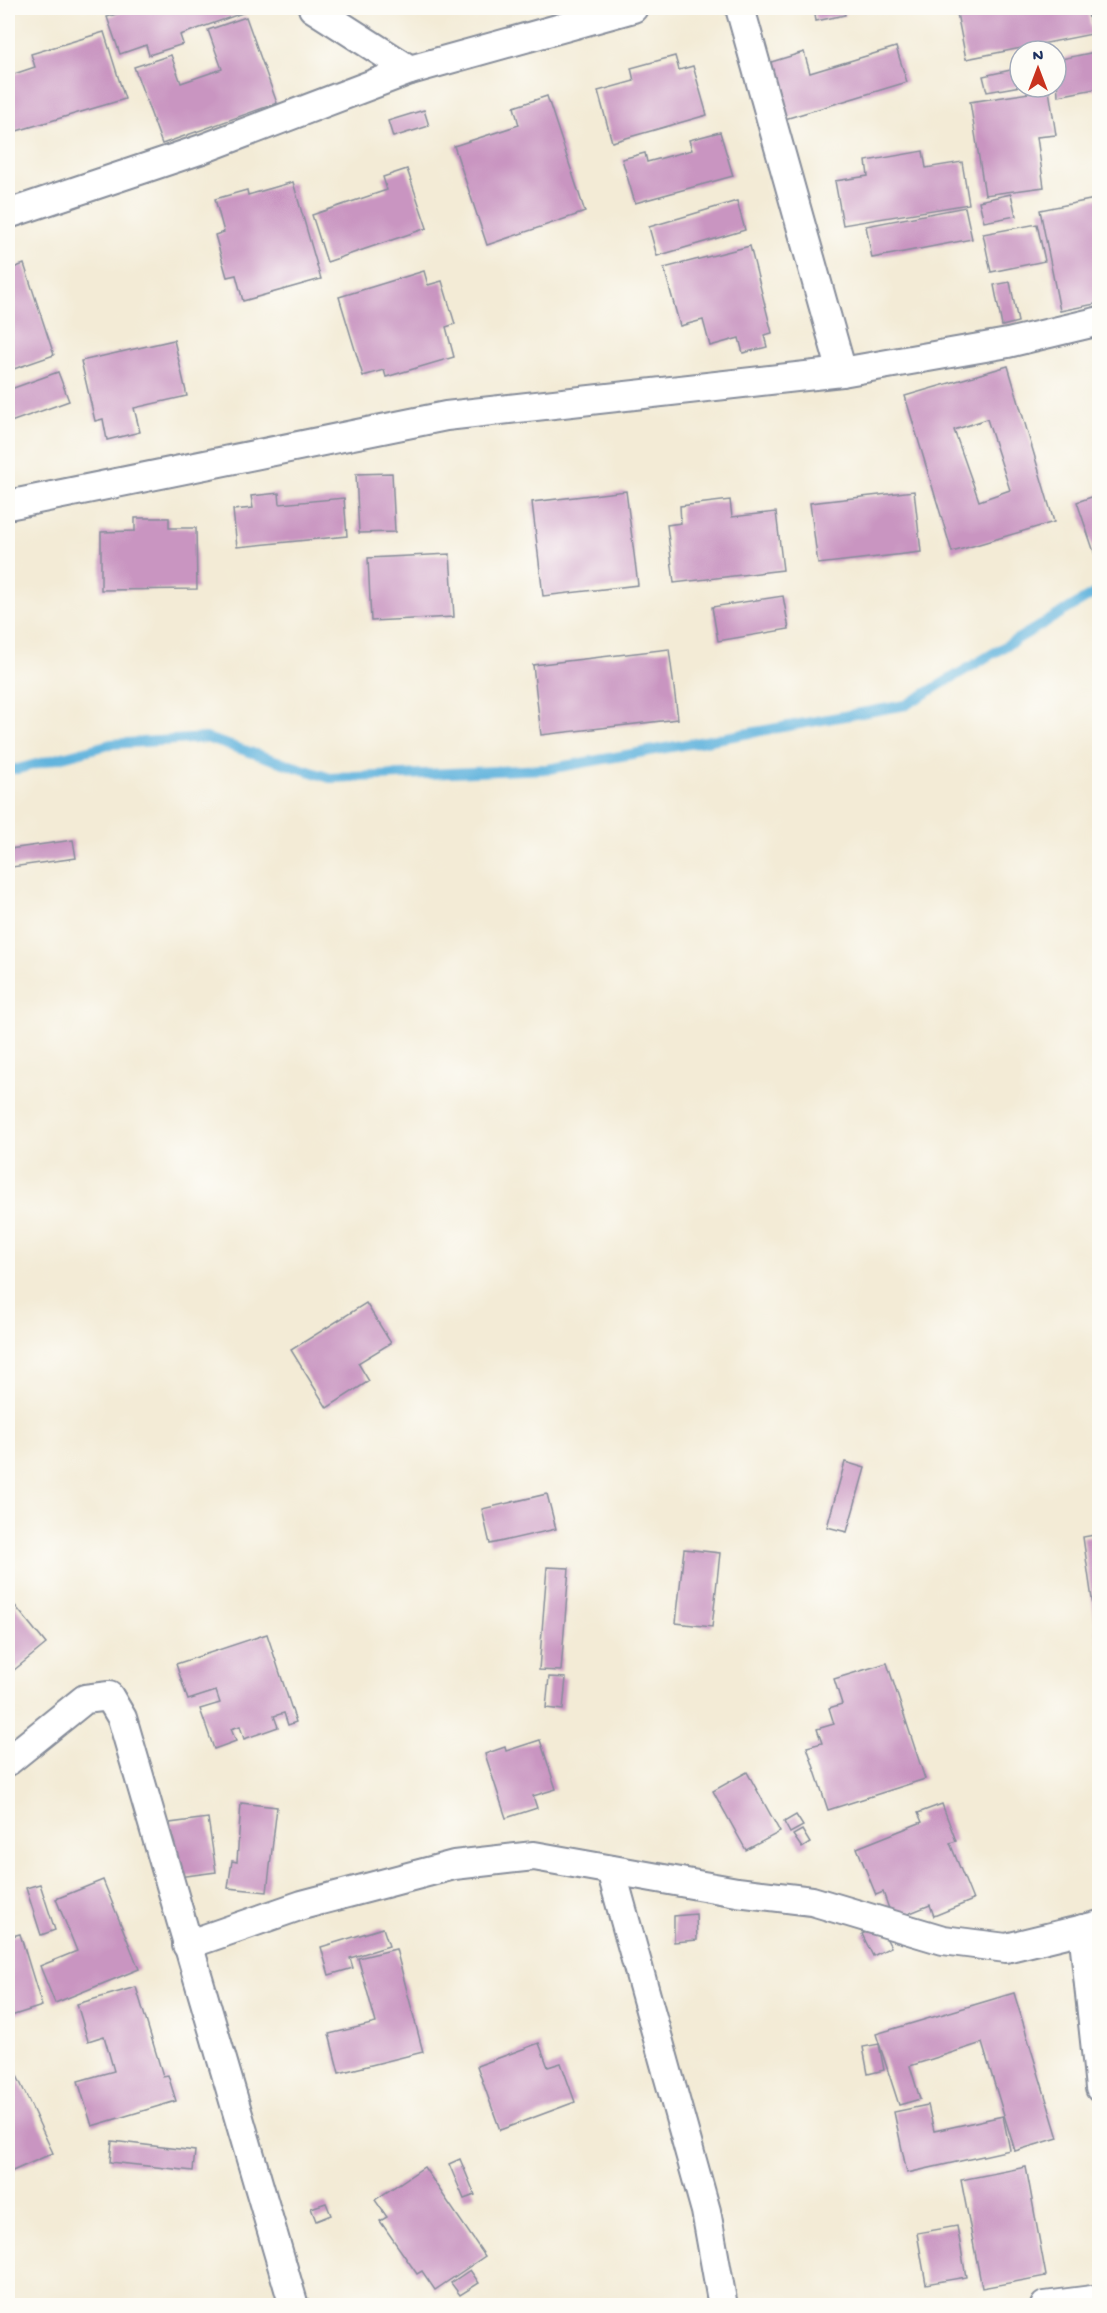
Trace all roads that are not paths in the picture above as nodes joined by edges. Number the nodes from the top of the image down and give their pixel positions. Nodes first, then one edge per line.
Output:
1 (313, 8) edge
2 (633, 8) edge
3 (740, 8) edge
4 (410, 70) junction
5 (8, 214) edge
6 (1100, 321) edge
7 (842, 372) junction
8 (8, 505) edge
9 (8, 1761) edge
10 (611, 1870) junction
11 (1091, 1927) edge
12 (186, 1945) junction
13 (1100, 2088) edge
14 (1100, 2299) edge
15 (294, 2306) edge
16 (723, 2306) edge
17 (1045, 2306) edge

1 - 4 street
2 - 4 street
3 - 7 street
4 - 5 street
6 - 7 street
7 - 8 street
9 - 12 street
10 - 11 street
10 - 12 street
10 - 16 street
11 - 13 street
12 - 15 street
14 - 17 street

